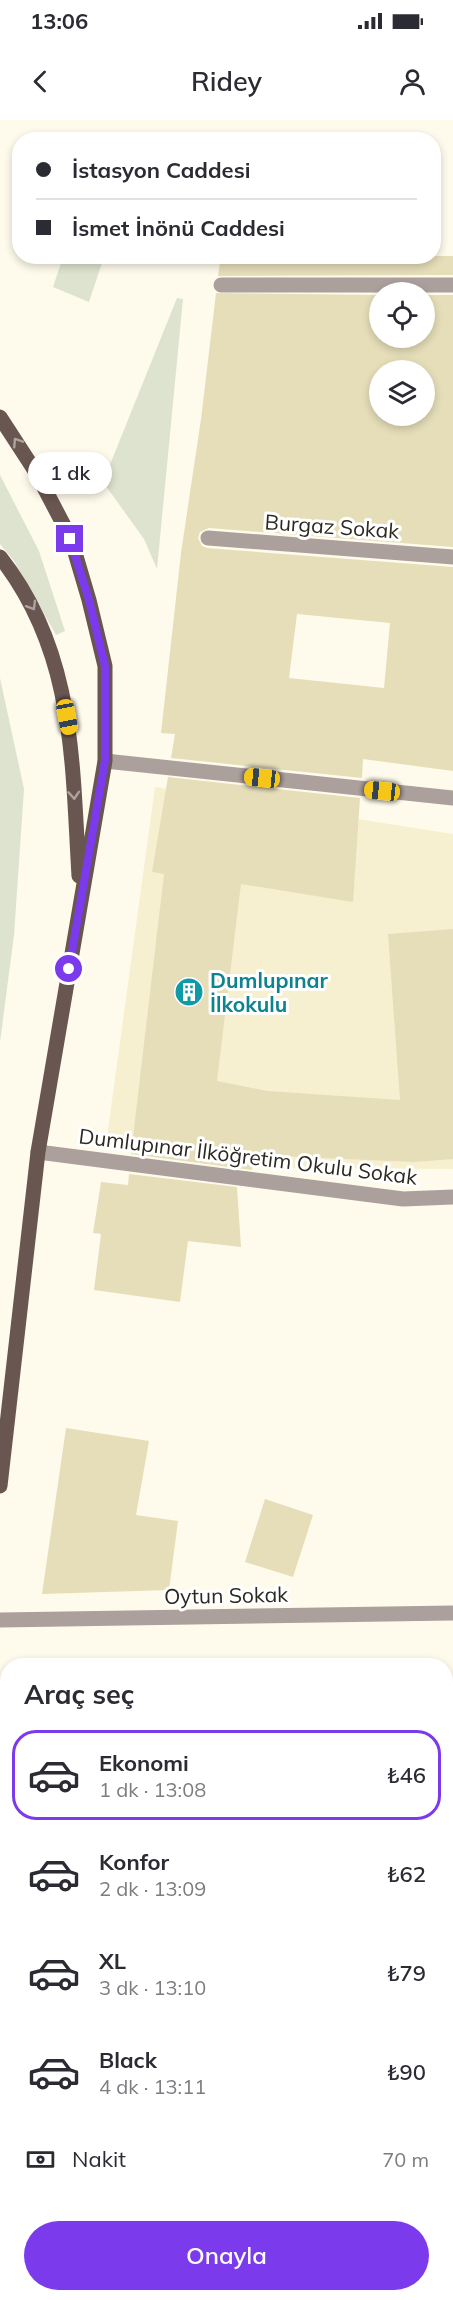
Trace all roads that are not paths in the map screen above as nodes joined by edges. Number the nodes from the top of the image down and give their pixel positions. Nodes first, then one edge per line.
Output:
1 (221, 285) dead end
2 (453, 285) edge
3 (0, 417) edge
4 (208, 538) dead end
5 (0, 557) edge
6 (453, 557) edge
7 (105, 761) junction
8 (453, 798) edge
9 (81, 900) junction
10 (38, 1152) junction
11 (453, 1197) edge
12 (0, 1486) edge
13 (453, 1613) edge
14 (0, 1620) edge

1 - 2 street
7 -> 3 main road
4 - 6 street, Burgaz Sokak
5 -> 9 main road
7 - 8 street
7 - 9 main road
9 - 10 main road
10 - 11 street, Dumlupınar İlköğretim Okulu Sokak
10 - 12 main road
13 - 14 street, Oytun Sokak

